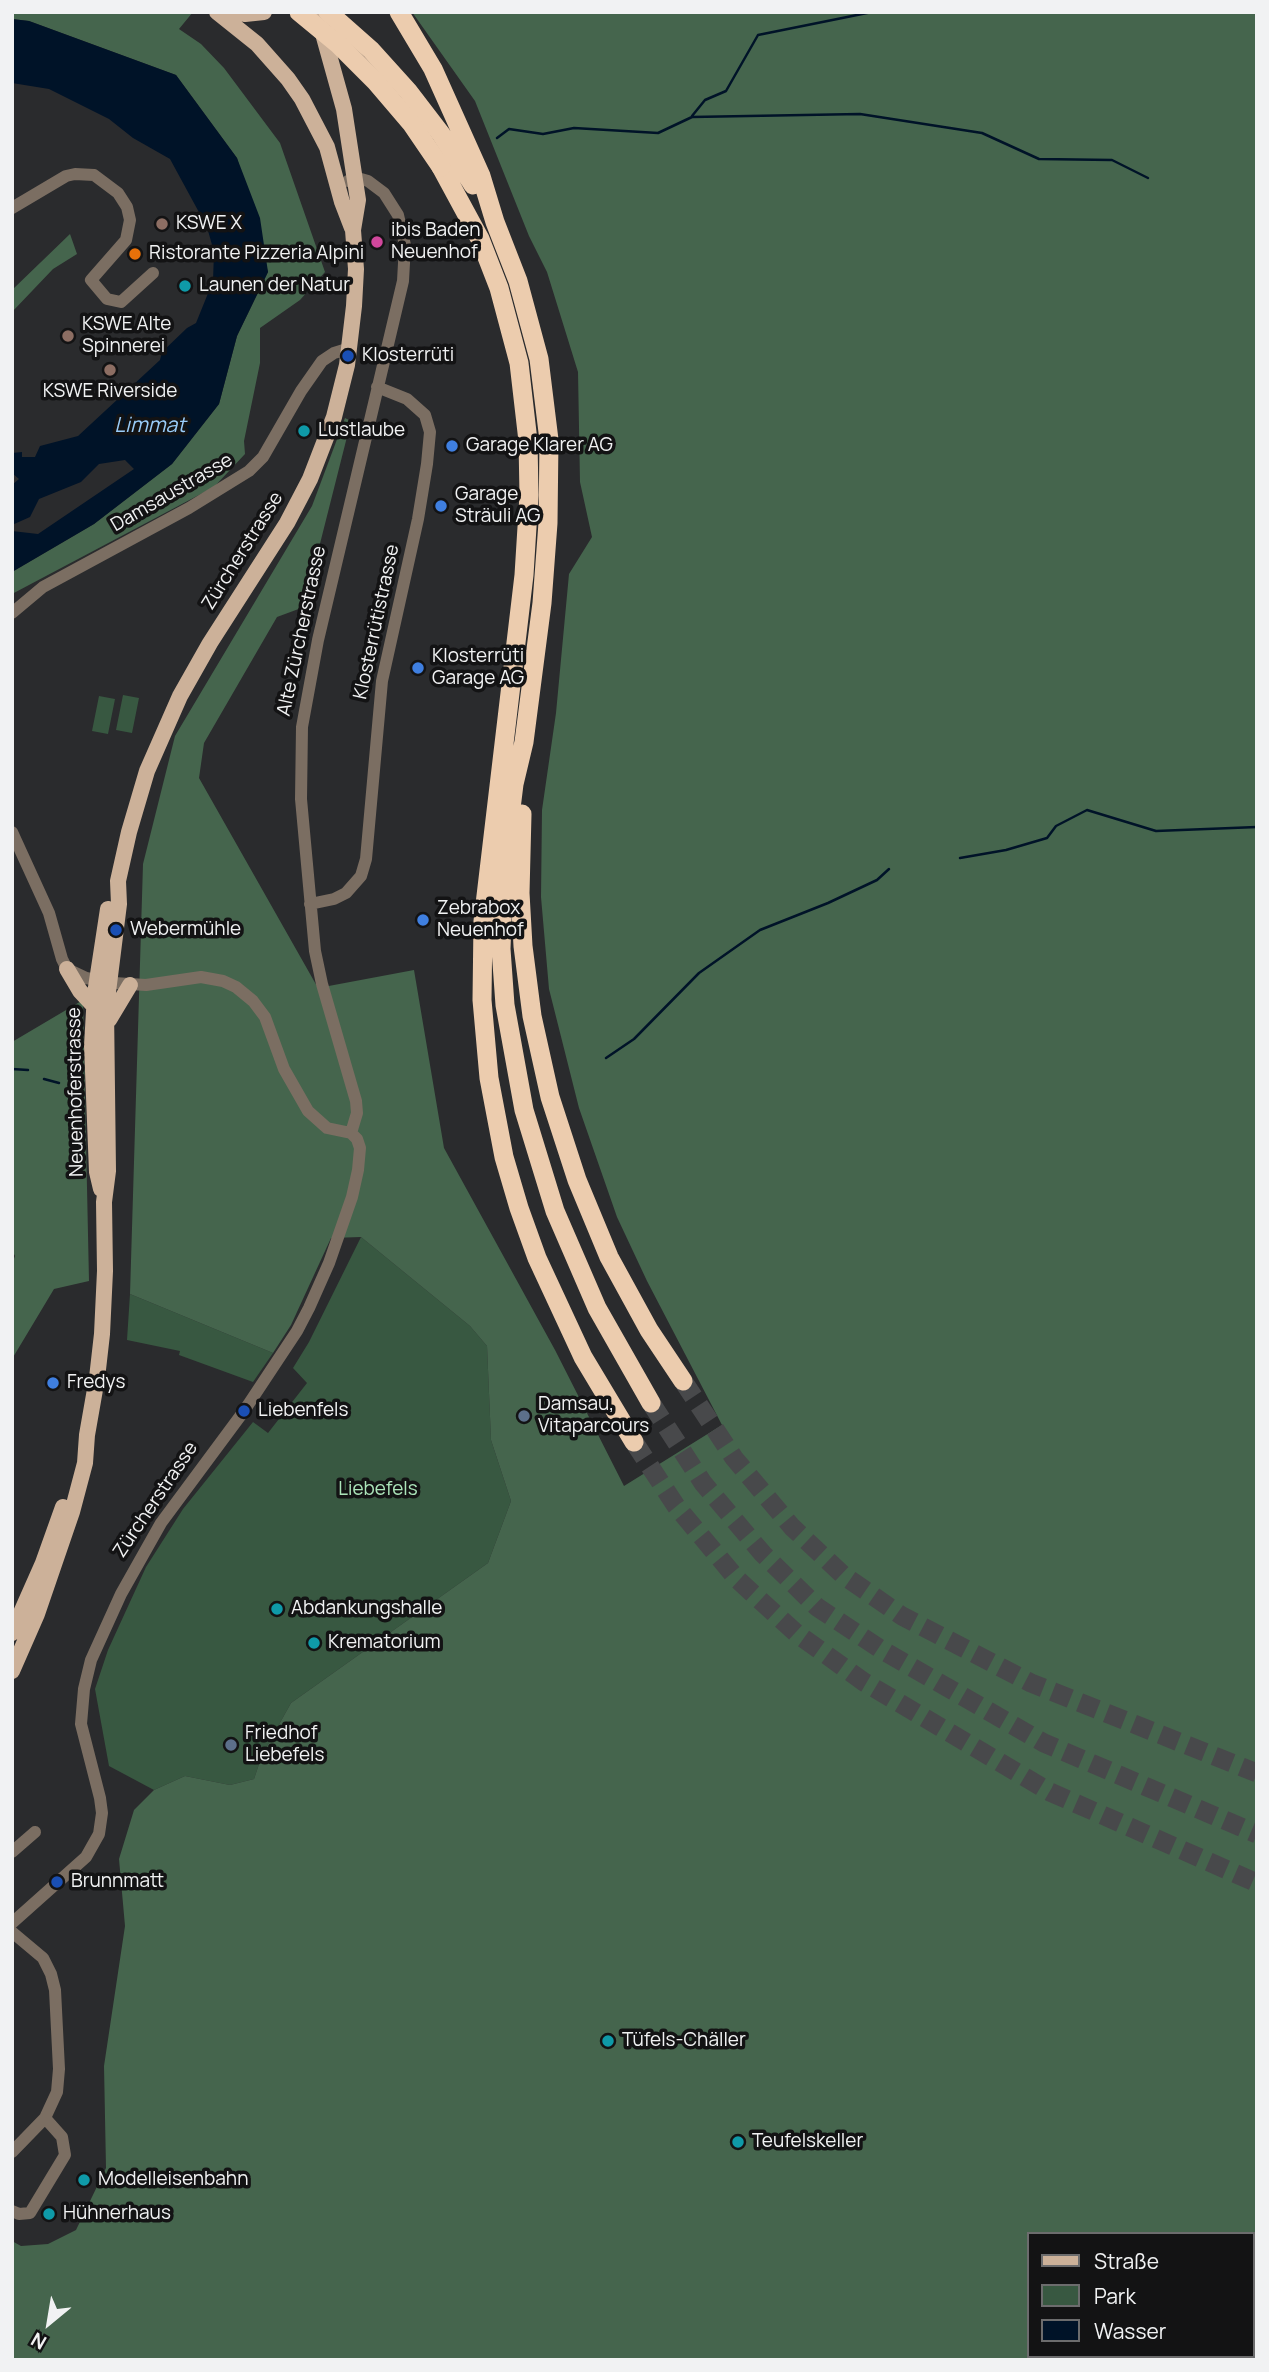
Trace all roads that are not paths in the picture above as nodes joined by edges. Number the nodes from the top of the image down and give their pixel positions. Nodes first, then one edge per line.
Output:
1 (217, 12) edge
2 (238, 12) edge
3 (264, 12) edge
4 (299, 12) edge
5 (317, 12) edge
6 (328, 12) edge
7 (400, 12) edge
8 (355, 180) junction
9 (338, 183) junction
10 (12, 208) edge
11 (495, 222) junction
12 (353, 230) junction
13 (153, 273) dead end
14 (350, 348) junction
15 (377, 387) junction
16 (12, 612) edge
17 (524, 742) junction
18 (12, 832) edge
19 (310, 904) junction
20 (67, 969) junction
21 (103, 982) junction
22 (130, 985) junction
23 (94, 1006) junction
24 (106, 1026) junction
25 (351, 1133) junction
26 (104, 1202) junction
27 (683, 1381) tunnel mouth
28 (651, 1403) tunnel mouth
29 (87, 1435) junction
30 (634, 1442) tunnel mouth
31 (12, 1633) edge
32 (12, 1671) edge
33 (35, 1832) dead end
34 (12, 1852) edge
35 (12, 1923) edge
36 (12, 1932) edge
37 (45, 2118) junction
38 (12, 2152) edge
39 (12, 2211) edge

1 - 9 main road
2 - 3 main road
4 - 30 highway, bridge
5 - 8 main road
6 - 11 highway
7 - 11 highway
8 - 9 street
8 - 12 main road
8 - 15 street, Alte Zürcherstrasse
9 - 12 main road
10 - 13 street
11 - 17 highway
12 - 14 main road, Zürcherstrasse
14 - 16 street, Damsaustrasse
14 - 21 main road, Zürcherstrasse
15 - 19 street, Alte Zürcherstrasse
15 - 19 street, Klosterrütistrasse
17 - 27 highway
17 - 28 highway
18 - 20 street
19 - 25 street, Alte Zürcherstrasse
20 - 21 street
20 - 23 main road
21 - 22 street
21 - 23 main road, Neuenhoferstrasse
21 - 24 main road, Neuenhoferstrasse
22 - 24 main road
22 - 25 street
23 - 26 main road, Neuenhoferstrasse
24 - 26 main road, Neuenhoferstrasse
25 - 35 street, Zürcherstrasse
26 - 29 main road, Neuenhoferstrasse
29 - 31 main road, Neuenhoferstrasse
29 - 32 main road, Neuenhoferstrasse
33 - 34 street
36 - 37 street
37 - 38 street
37 - 39 street

